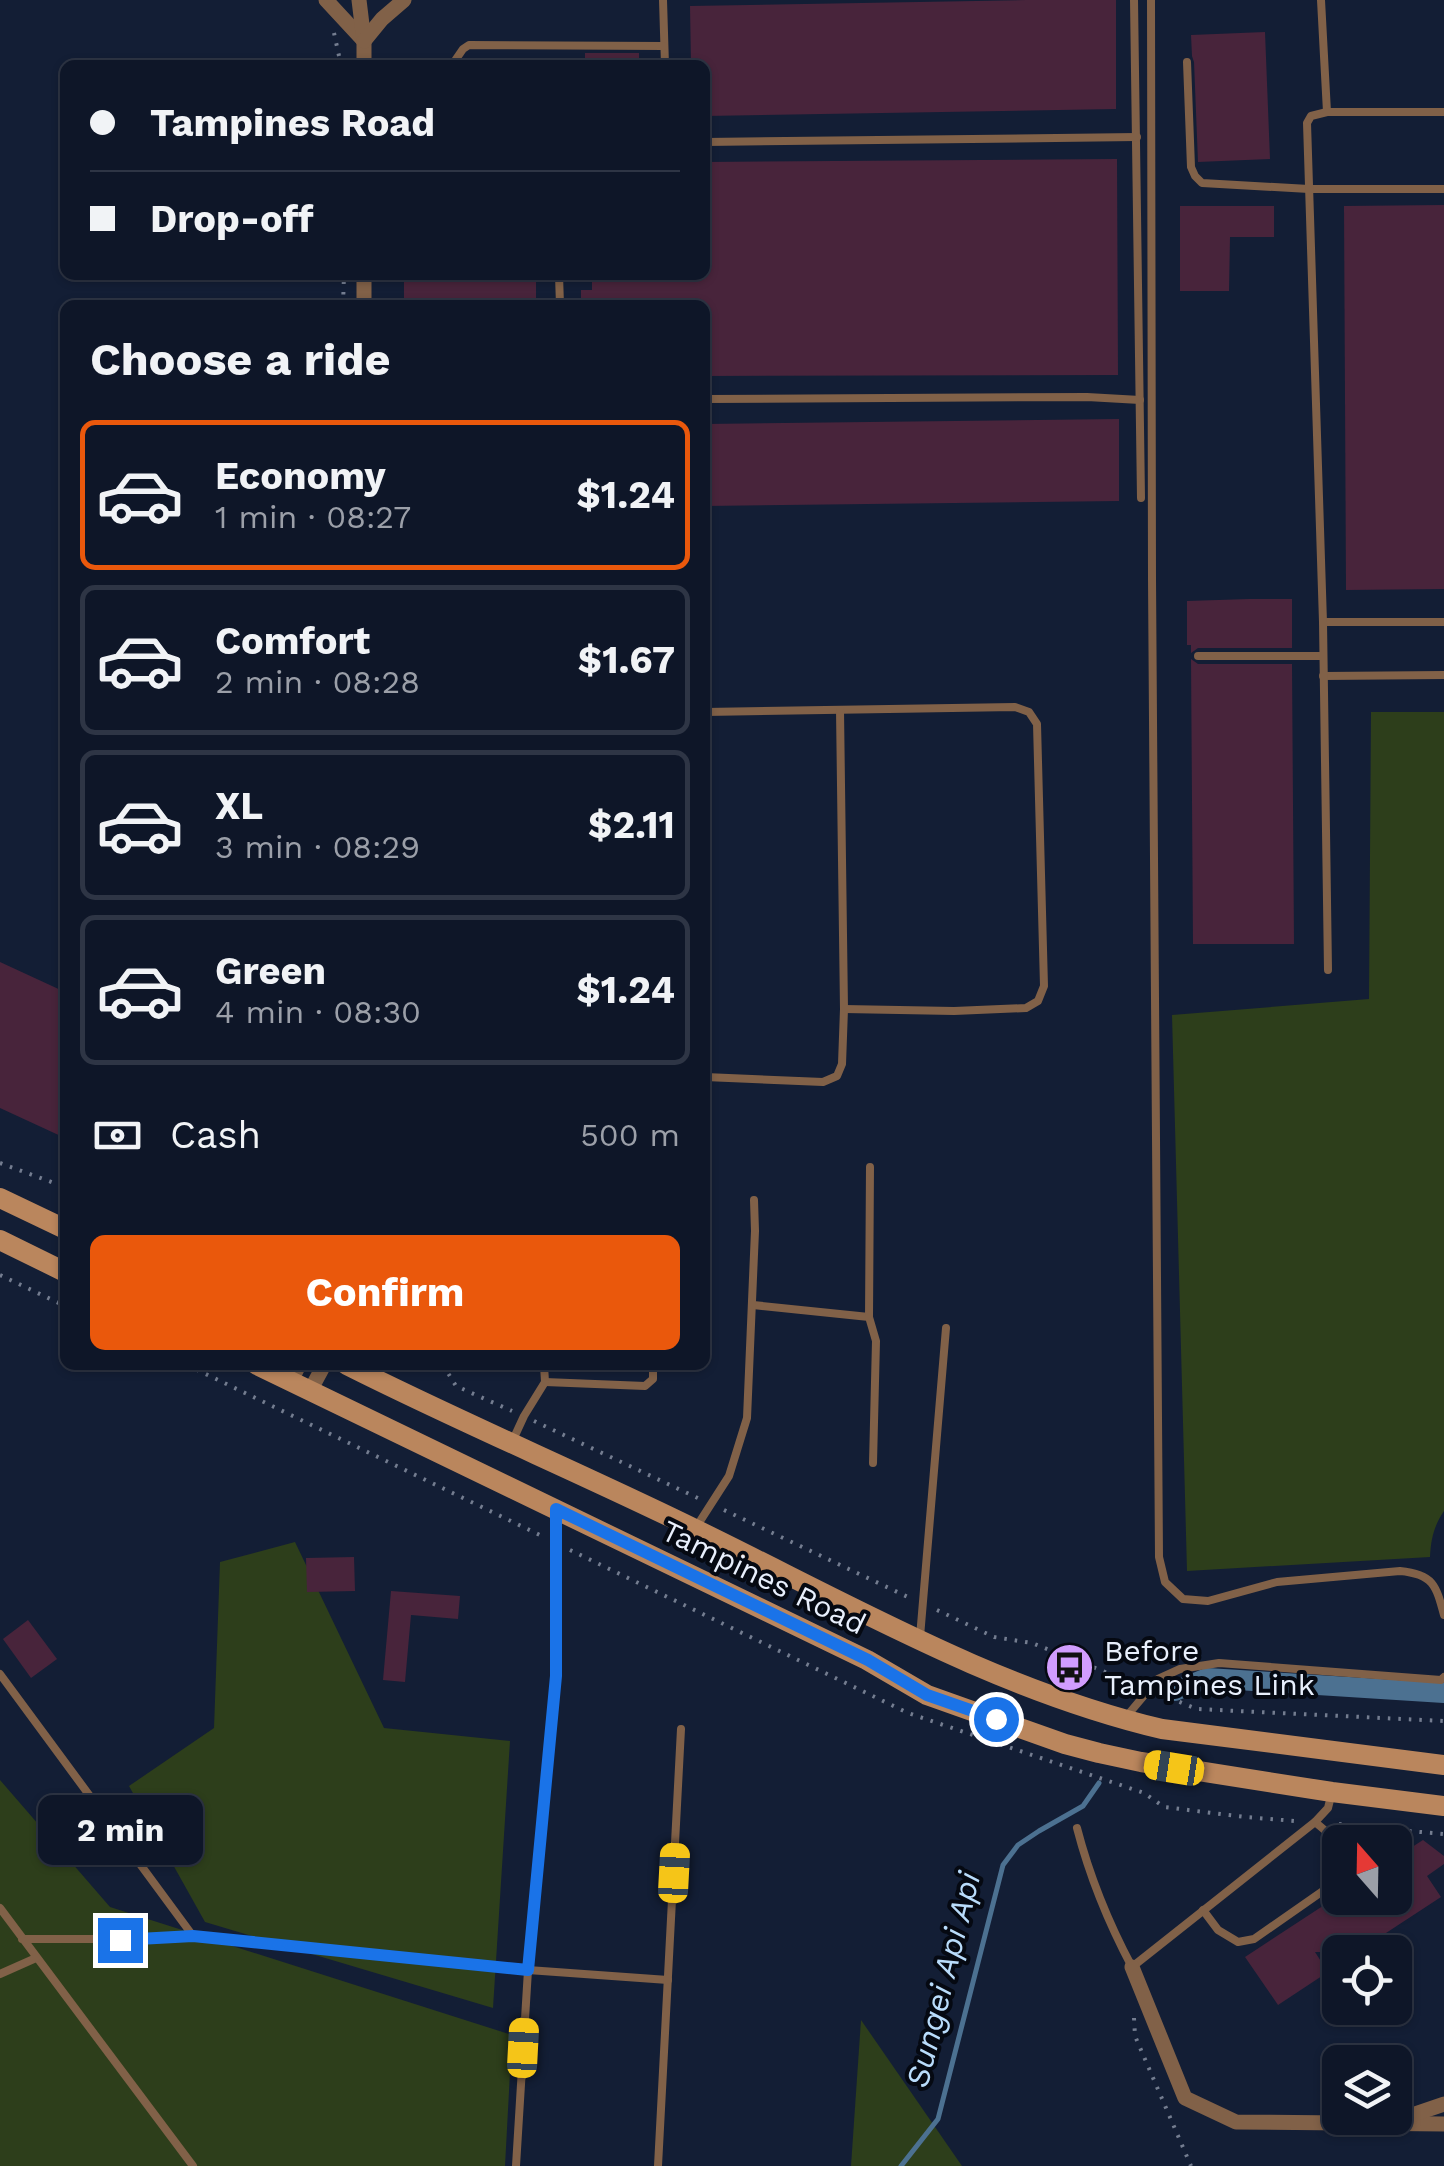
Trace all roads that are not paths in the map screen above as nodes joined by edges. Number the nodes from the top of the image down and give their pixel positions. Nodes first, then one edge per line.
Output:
1 (326, 0) edge
2 (359, 0) edge
3 (404, 0) edge
4 (663, 0) edge
5 (1134, 0) edge
6 (1151, 0) edge
7 (1321, 0) edge
8 (364, 41) junction
9 (664, 46) junction
10 (364, 60) edge
11 (455, 60) edge
12 (665, 60) edge
13 (1187, 62) dead end
14 (1327, 112) junction
15 (1444, 112) edge
16 (1137, 138) junction
17 (710, 142) edge
18 (1309, 189) junction
19 (1444, 189) edge
20 (710, 399) edge
21 (1140, 400) junction
22 (1141, 498) dead end
23 (1323, 622) junction
24 (1444, 622) edge
25 (1198, 656) dead end
26 (1323, 656) junction
27 (1444, 675) edge
28 (1323, 676) junction
29 (840, 710) junction
30 (710, 712) edge
31 (1328, 970) dead end
32 (844, 1009) junction
33 (710, 1077) edge
34 (870, 1168) dead end
35 (0, 1198) edge
36 (754, 1200) dead end
37 (60, 1227) edge
38 (0, 1240) edge
39 (60, 1270) edge
40 (753, 1305) junction
41 (869, 1316) junction
42 (946, 1328) dead end
43 (272, 1370) edge
44 (357, 1370) edge
45 (389, 1370) edge
46 (544, 1370) edge
47 (653, 1370) edge
48 (300, 1379) edge
49 (545, 1382) junction
50 (395, 1390) junction
51 (511, 1445) junction
52 (873, 1463) dead end
53 (556, 1509) junction
54 (695, 1529) junction
55 (1444, 1615) edge
56 (920, 1642) junction
57 (0, 1674) edge
58 (1444, 1677) edge
59 (1124, 1720) junction
60 (682, 1729) dead end
61 (1439, 1762) edge
62 (1332, 1792) junction
63 (1444, 1806) edge
64 (1316, 1822) junction
65 (1322, 1827) edge
66 (1077, 1828) dead end
67 (1322, 1892) edge
68 (0, 1908) edge
69 (1203, 1910) junction
70 (193, 1936) junction
71 (22, 1939) junction
72 (36, 1958) junction
73 (1132, 1967) junction
74 (528, 1970) junction
75 (0, 1974) edge
76 (668, 1980) junction
77 (1444, 2104) edge
78 (1412, 2115) edge
79 (1322, 2123) edge
80 (1412, 2124) edge
81 (1444, 2124) edge
82 (193, 2166) edge
83 (516, 2166) edge
84 (658, 2166) edge

1 - 8 street
2 - 8 street
3 - 8 street
4 - 9 lane
5 - 16 lane
6 - 55 lane
7 - 14 lane
8 - 10 street
9 - 11 lane
9 - 12 lane
13 - 18 lane
14 - 15 lane
14 - 18 lane
16 - 17 lane
16 - 21 lane
18 - 19 lane
18 - 23 lane
20 - 21 lane
21 - 22 lane
23 - 24 lane
23 - 26 lane
25 - 26 lane
26 - 28 lane
27 - 28 lane
28 - 31 lane
29 - 30 lane
29 - 32 lane
29 - 32 lane
32 - 33 lane
34 - 41 lane
35 - 37 main road
36 - 40 lane
38 - 39 main road
40 - 41 lane
40 - 54 lane
41 - 52 lane
42 - 56 lane
43 - 48 main road, Tampines Road
44 - 50 main road, Tampines Road
45 - 50 main road
46 - 49 lane
47 - 49 lane
48 - 53 main road, Tampines Road
49 - 51 lane
50 - 51 main road, Tampines Road
51 - 54 main road, Tampines Road
53 - 62 main road, Tampines Road
53 - 74 lane
54 - 56 main road, Tampines Road
56 - 59 main road, Tampines Road
57 - 70 lane
58 - 59 lane
59 - 61 main road, Tampines Road
60 - 76 lane
62 - 63 main road, Tampines Road
62 - 64 lane
64 - 65 lane
64 - 69 lane
66 - 73 lane
67 - 69 lane
68 - 71 lane
69 - 73 lane
70 - 71 lane
70 - 74 lane
71 - 72 lane
72 - 75 lane
72 - 82 lane
73 - 79 street
74 - 76 lane
74 - 83 lane
76 - 84 lane
77 - 78 street
80 - 81 street

